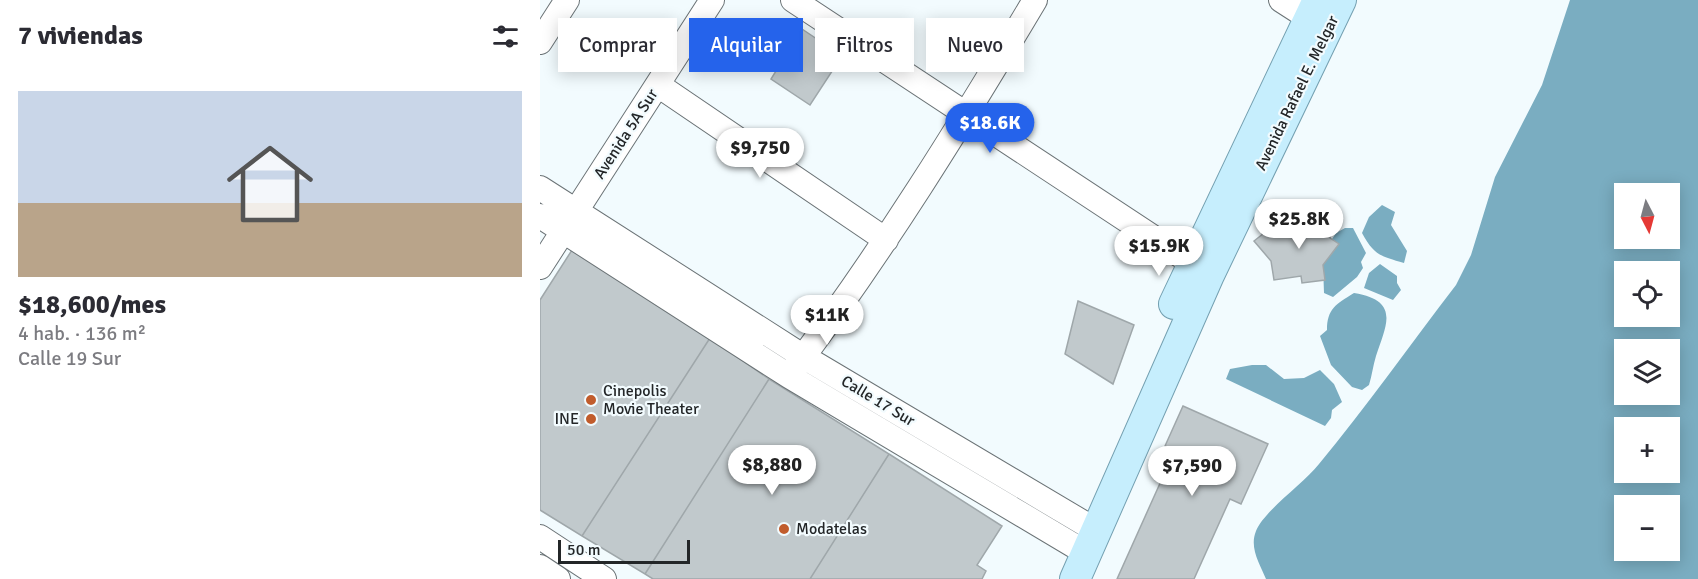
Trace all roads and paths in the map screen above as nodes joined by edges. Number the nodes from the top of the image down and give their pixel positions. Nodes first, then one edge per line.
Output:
1 (567, 0) edge
2 (712, 0) edge
3 (793, 0) edge
4 (1035, 0) edge
5 (1281, 0) edge
6 (1341, 0) edge
7 (1318, 16) edge
8 (540, 42) edge
9 (658, 84) junction
10 (968, 113) junction
11 (540, 188) edge
12 (540, 216) edge
13 (570, 221) junction
14 (886, 240) junction
15 (540, 267) edge
16 (1200, 268) junction
17 (804, 357) junction
18 (789, 376) junction
19 (540, 537) edge
20 (1082, 546) edge
21 (540, 567) edge
22 (558, 579) edge
23 (604, 579) edge
24 (1052, 579) edge

1 - 8 street
2 - 9 street, Avenida 5A Sur
3 - 10 street
4 - 10 street
5 - 7 street
6 - 7 main road, Avenida Rafael E. Melgar
7 - 16 main road, Avenida Rafael E. Melgar
9 - 13 street, Avenida 5A Sur
9 - 14 street
10 - 14 street
10 - 16 street
11 - 13 street, Calle 17 Sur
12 - 13 street, Calle 17 Sur
13 - 15 street, Avenida 5A Sur
13 - 17 street, Calle 17 Sur
13 - 18 street, Calle 17 Sur
14 - 17 street
16 - 20 main road, Avenida Rafael E. Melgar
17 - 18 street
17 - 20 street, Calle 17 Sur
18 - 20 street, Calle 17 Sur
19 - 23 street
20 - 24 main road, Avenida Rafael E. Melgar
21 - 22 street

